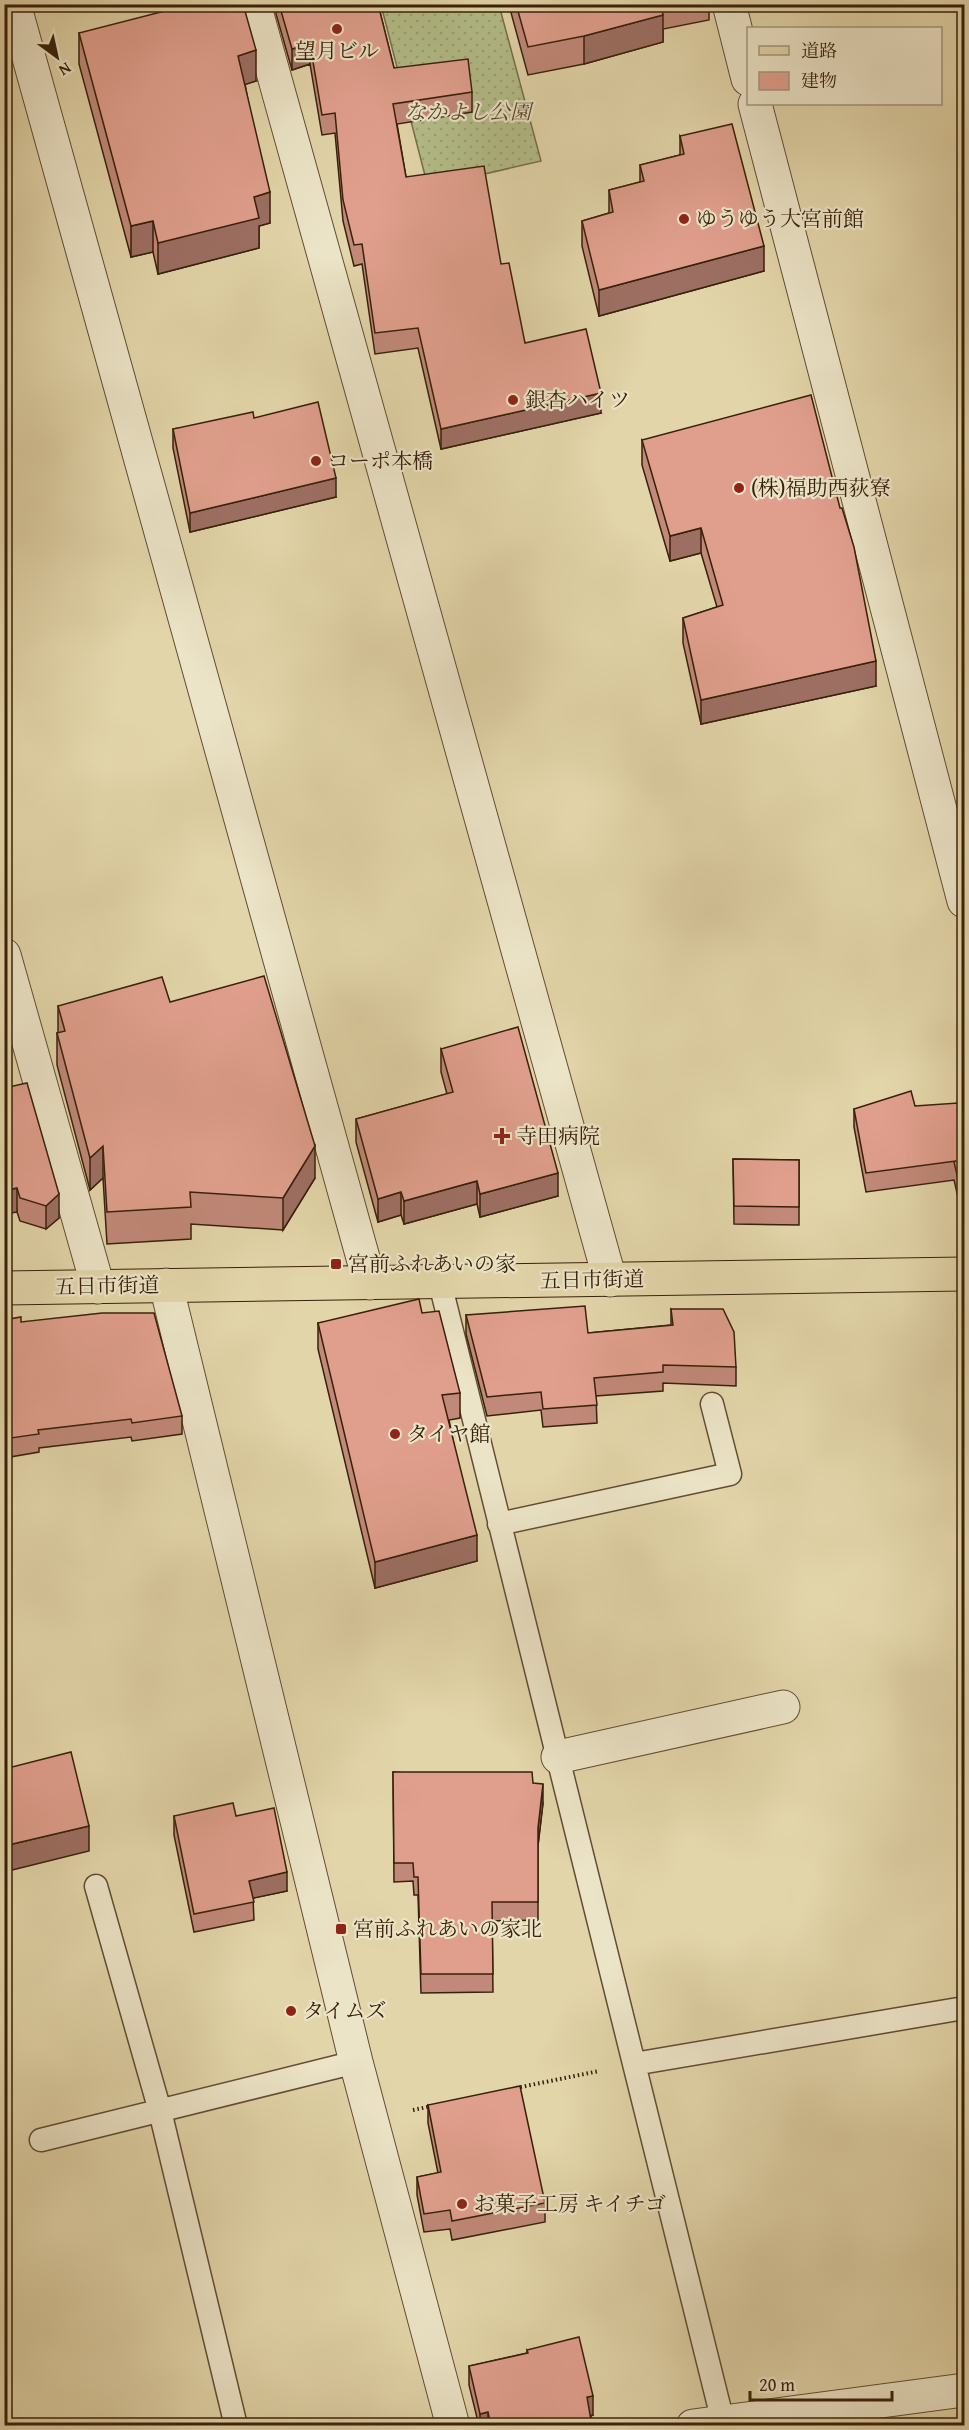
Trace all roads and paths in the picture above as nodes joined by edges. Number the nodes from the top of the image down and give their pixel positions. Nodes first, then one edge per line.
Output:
1 (14, 4) edge
2 (254, 4) edge
3 (729, 4) edge
4 (747, 75) edge
5 (755, 105) edge
6 (964, 901) edge
7 (4, 955) edge
8 (964, 1274) edge
9 (610, 1280) junction
10 (440, 1283) junction
11 (370, 1284) junction
12 (166, 1285) junction
13 (98, 1287) junction
14 (4, 1288) edge
15 (712, 1404) dead end
16 (500, 1524) junction
17 (783, 1707) dead end
18 (558, 1757) junction
19 (96, 1886) dead end
20 (964, 2008) edge
21 (356, 2062) junction
22 (634, 2064) junction
23 (508, 2090) edge
24 (440, 2104) edge
25 (160, 2111) junction
26 (371, 2118) junction
27 (41, 2140) dead end
28 (964, 2390) edge
29 (713, 2424) edge
30 (236, 2426) edge
31 (453, 2426) edge

1 - 11 street
2 - 9 street
3 - 4 street
5 - 6 street
7 - 13 street
8 - 9 main road, 五日市街道
9 - 10 main road, 五日市街道
10 - 11 main road, 五日市街道
10 - 16 lane
11 - 12 main road, 五日市街道
12 - 13 main road, 五日市街道
12 - 21 street
13 - 14 main road, 五日市街道
15 - 16 lane
16 - 18 lane
17 - 18 street
18 - 22 lane
19 - 25 lane
20 - 22 lane
21 - 25 lane
21 - 26 street
22 - 23 path
22 - 29 lane
24 - 26 path
25 - 27 lane
25 - 30 lane
26 - 31 street
28 - 29 street

